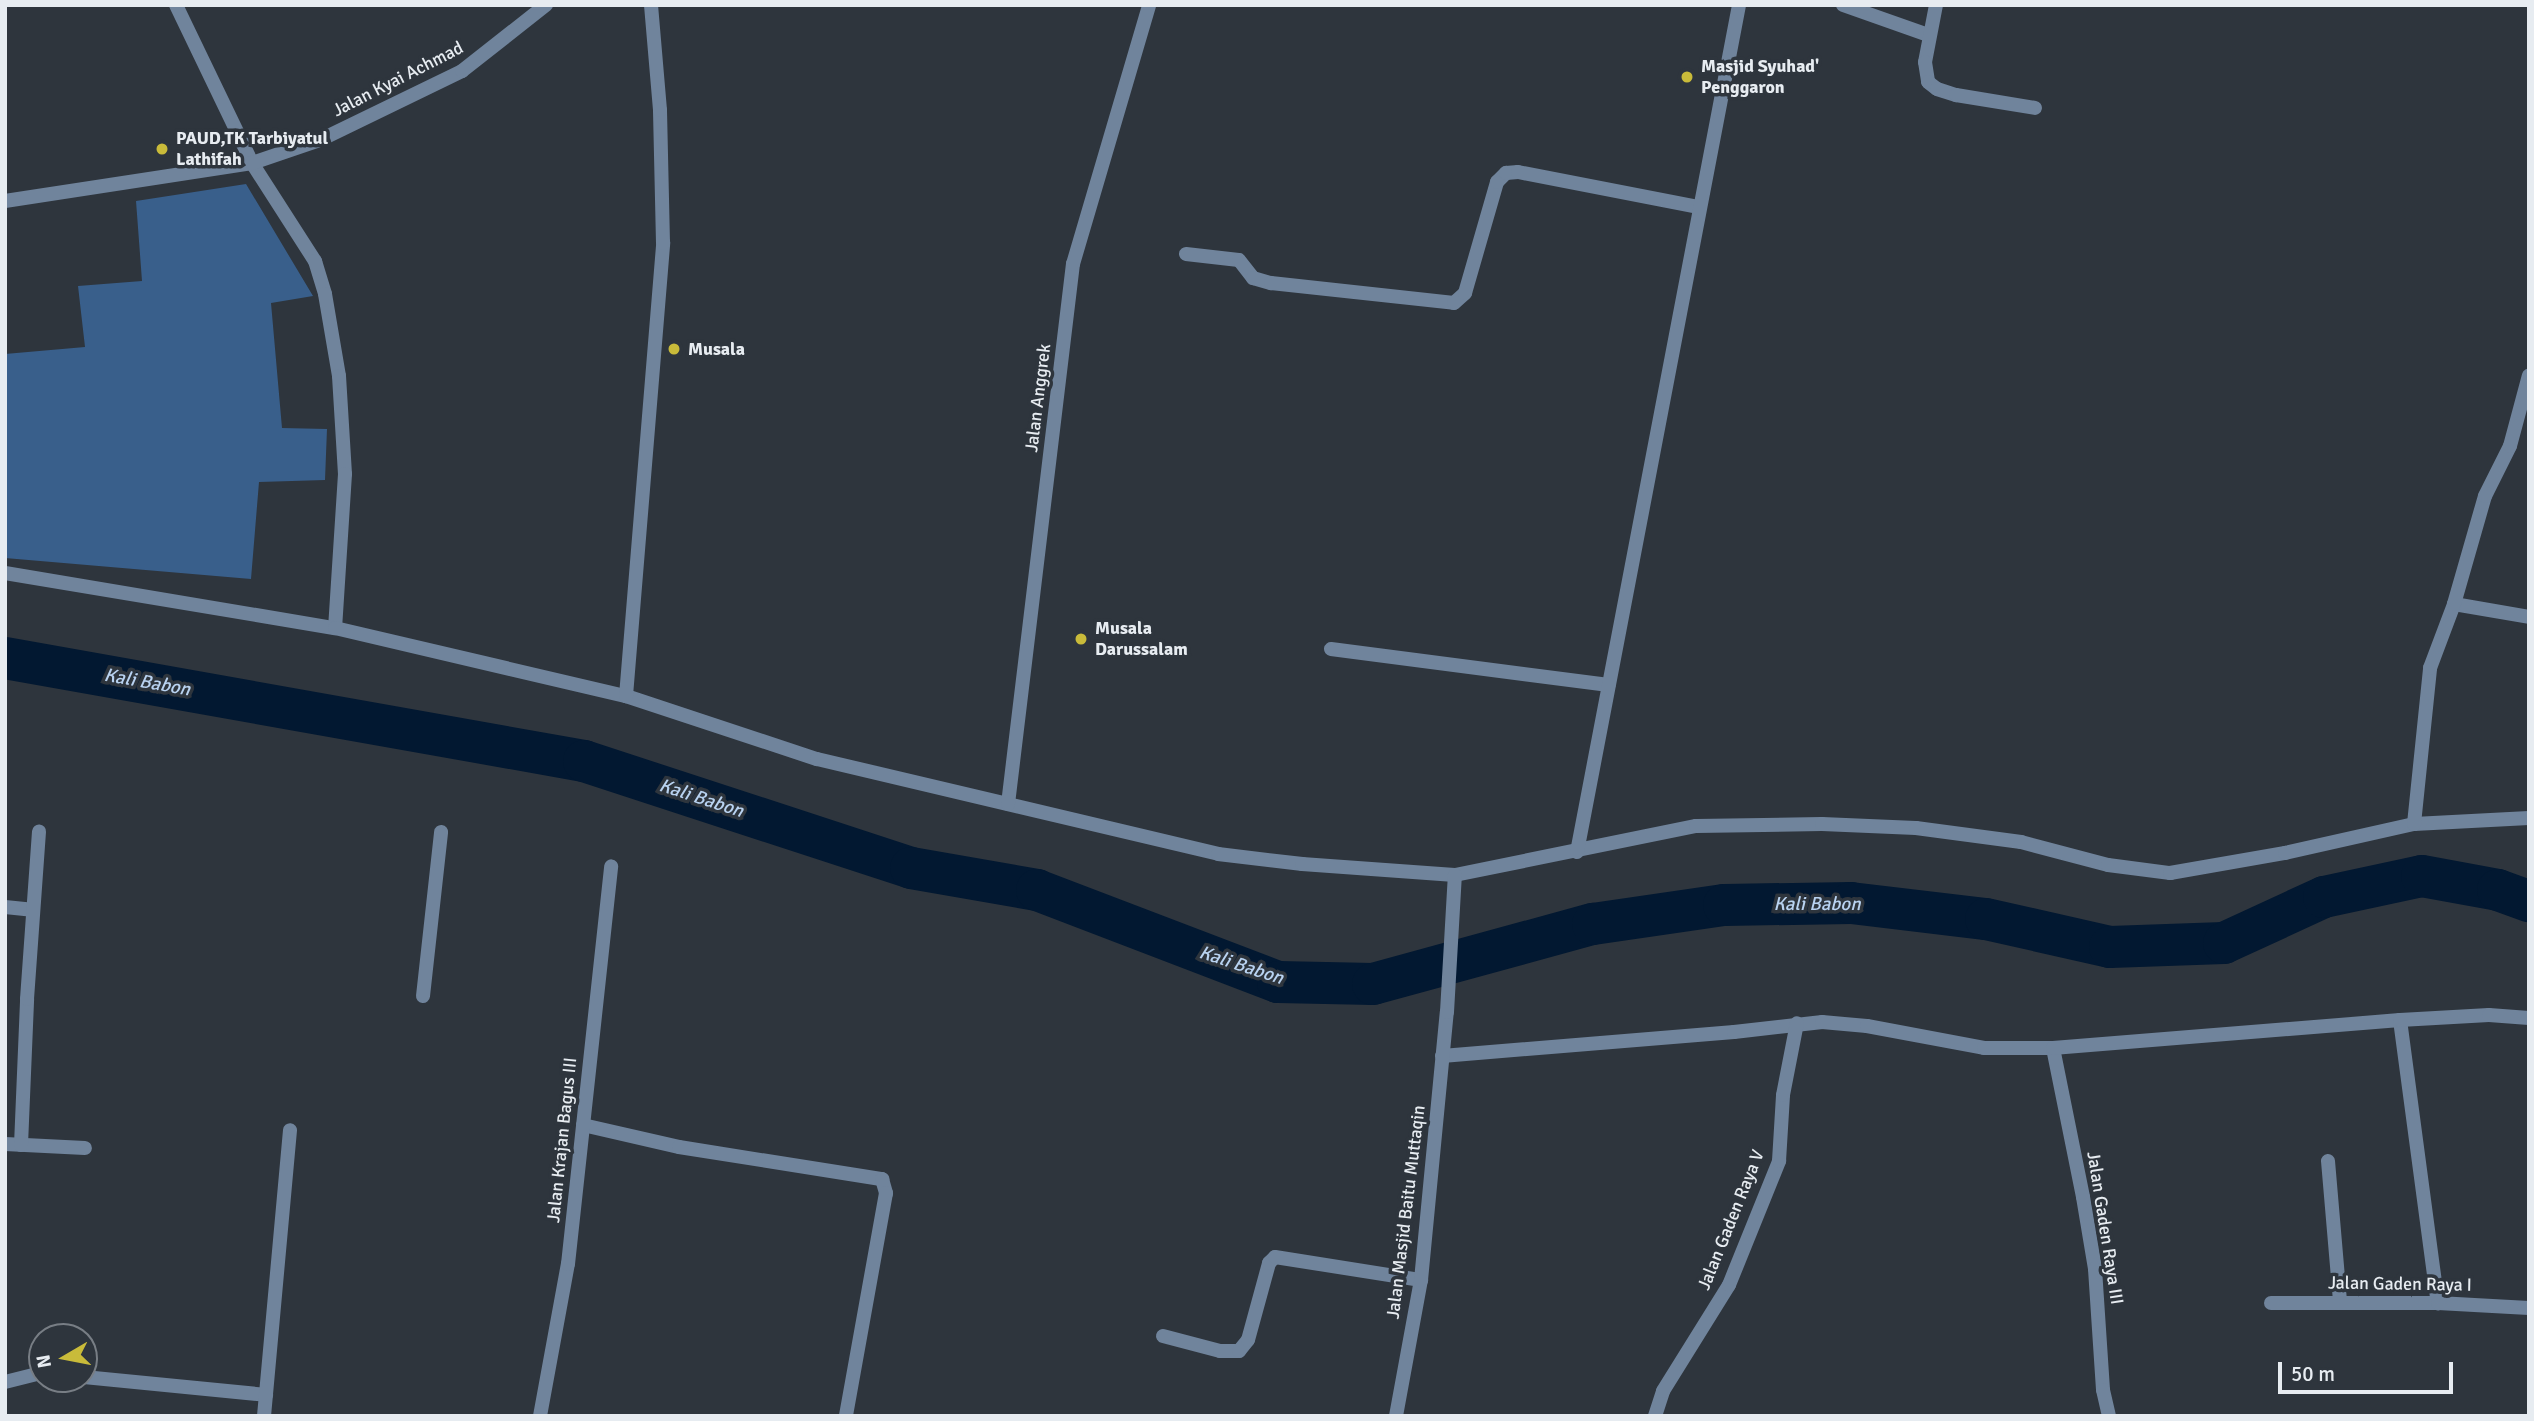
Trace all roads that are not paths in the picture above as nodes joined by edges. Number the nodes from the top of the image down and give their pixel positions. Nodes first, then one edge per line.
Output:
1 (176, 5) edge
2 (546, 5) edge
3 (651, 5) edge
4 (1149, 5) edge
5 (1739, 5) edge
6 (1843, 5) edge
7 (1936, 5) edge
8 (1928, 35) junction
9 (2035, 108) dead end
10 (252, 163) junction
11 (5, 201) edge
12 (1698, 207) junction
13 (1186, 254) dead end
14 (2529, 375) edge
15 (5, 573) edge
16 (2454, 604) junction
17 (2529, 617) edge
18 (335, 628) junction
19 (1331, 649) dead end
20 (1609, 685) junction
21 (626, 696) junction
22 (1008, 804) junction
23 (2529, 818) edge
24 (2414, 824) junction
25 (39, 831) dead end
26 (441, 832) dead end
27 (1577, 852) junction
28 (611, 866) dead end
29 (1455, 876) junction
30 (5, 907) edge
31 (32, 911) junction
32 (423, 996) dead end
33 (2529, 1018) edge
34 (2400, 1020) junction
35 (1797, 1023) junction
36 (2053, 1048) junction
37 (1442, 1056) junction
38 (583, 1125) junction
39 (290, 1130) dead end
40 (5, 1144) edge
41 (21, 1145) junction
42 (85, 1148) dead end
43 (2328, 1161) dead end
44 (1421, 1280) junction
45 (2340, 1302) junction
46 (2271, 1303) dead end
47 (2438, 1303) junction
48 (2529, 1308) edge
49 (1163, 1336) dead end
50 (28, 1376) edge
51 (98, 1378) edge
52 (5, 1382) edge
53 (266, 1395) junction
54 (264, 1416) edge
55 (540, 1416) edge
56 (846, 1416) edge
57 (1396, 1416) edge
58 (1655, 1416) edge
59 (2109, 1416) edge

1 - 10 street
2 - 10 street, Jalan Kyai Achmad
3 - 21 street
4 - 22 street, Jalan Anggrek
5 - 12 street
6 - 8 street
7 - 8 street
8 - 9 street
10 - 11 street, Jalan Kyai Achmad
10 - 18 street
12 - 13 street
12 - 20 street
14 - 16 street
15 - 18 street
16 - 17 street
16 - 24 street
18 - 21 street
19 - 20 street
20 - 27 street
21 - 22 street
22 - 29 street
23 - 24 street
24 - 27 street
25 - 31 street
26 - 32 street
27 - 29 street
28 - 38 street, Jalan Krajan Bagus III
29 - 37 street, Jalan Masjid Baitu Muttaqin
30 - 31 street
31 - 41 street
33 - 34 street
34 - 36 street
34 - 47 street
35 - 36 street
35 - 37 street
35 - 58 street, Jalan Gaden Raya V
36 - 59 street, Jalan Gaden Raya III
37 - 44 street, Jalan Masjid Baitu Muttaqin
38 - 55 street, Jalan Krajan Bagus III
38 - 56 street
39 - 53 street
40 - 41 street
41 - 42 street
43 - 45 street
44 - 49 street
44 - 57 street, Jalan Masjid Baitu Muttaqin
45 - 46 street, Jalan Gaden Raya I
45 - 47 street, Jalan Gaden Raya I
47 - 48 street, Jalan Gaden Raya I
50 - 52 street
51 - 53 street
53 - 54 street

